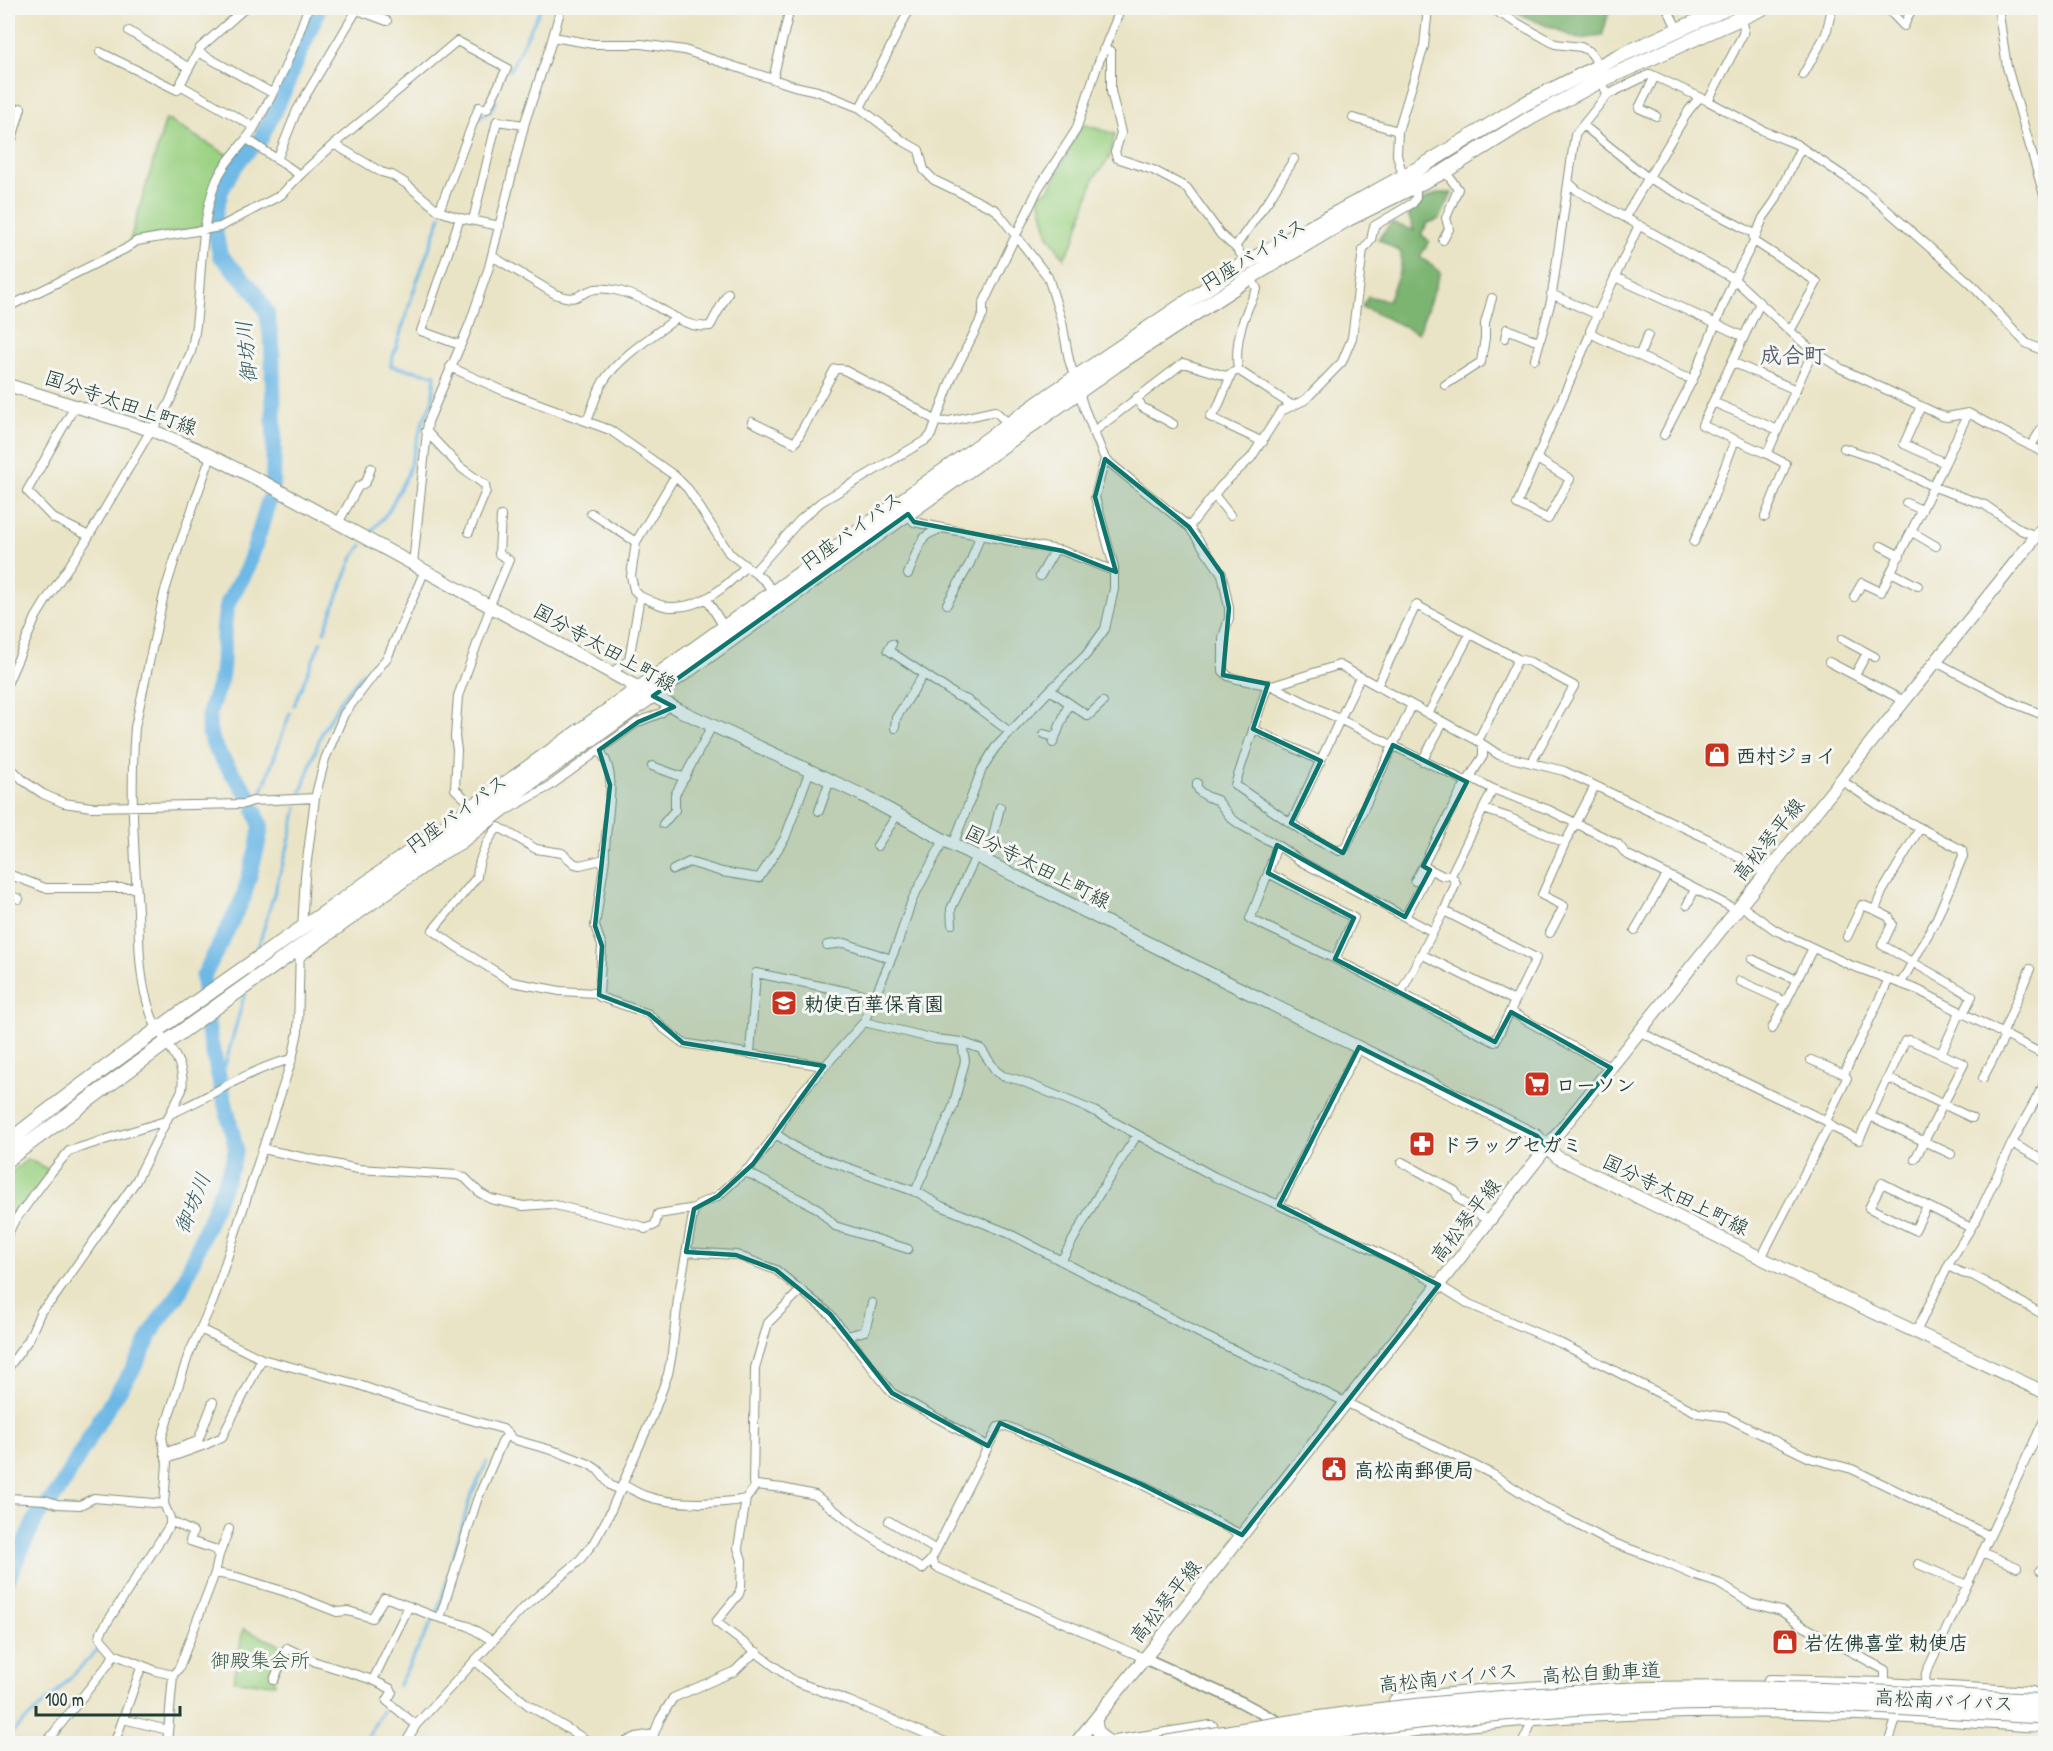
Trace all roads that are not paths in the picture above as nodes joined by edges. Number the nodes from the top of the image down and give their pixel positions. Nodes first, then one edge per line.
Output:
1 (9, 8) edge
2 (245, 8) edge
3 (308, 8) edge
4 (355, 8) edge
5 (561, 8) edge
6 (790, 8) edge
7 (910, 8) edge
8 (1121, 8) edge
9 (1428, 8) edge
10 (1490, 8) edge
11 (1667, 8) edge
12 (1727, 8) edge
13 (1763, 8) edge
14 (1832, 8) edge
15 (1887, 8) edge
16 (1912, 8) edge
17 (1997, 8) edge
18 (1742, 17) junction
19 (387, 21) dead end
20 (1678, 30) junction
21 (129, 31) dead end
22 (8, 37) edge
23 (553, 37) junction
24 (1103, 50) junction
25 (100, 52) dead end
26 (198, 52) junction
27 (189, 68) junction
28 (1600, 74) junction
29 (1803, 75) dead end
30 (1655, 76) junction
31 (773, 79) junction
32 (180, 85) junction
33 (272, 93) junction
34 (1607, 95) junction
35 (1704, 99) junction
36 (21, 108) dead end
37 (860, 108) junction
38 (1656, 116) dead end
39 (1353, 118) dead end
40 (524, 125) junction
41 (1583, 125) junction
42 (254, 127) junction
43 (1398, 131) junction
44 (8, 137) edge
45 (253, 143) junction
46 (334, 144) junction
47 (1801, 147) junction
48 (1294, 159) dead end
49 (278, 160) junction
50 (1445, 171) junction
51 (300, 175) junction
52 (1403, 176) junction
53 (1648, 178) junction
54 (1569, 183) junction
55 (1416, 185) junction
56 (2046, 201) edge
57 (439, 211) junction
58 (460, 218) junction
59 (1625, 218) junction
60 (473, 220) junction
61 (1639, 225) junction
62 (500, 226) junction
63 (213, 229) junction
64 (1016, 235) junction
65 (1443, 240) dead end
66 (1754, 241) junction
67 (1235, 247) junction
68 (492, 256) junction
69 (1247, 262) junction
70 (1251, 277) junction
71 (1616, 277) junction
72 (1734, 279) junction
73 (728, 293) dead end
74 (1551, 294) junction
75 (1492, 298) dead end
76 (1760, 303) junction
77 (8, 308) edge
78 (1598, 315) junction
79 (676, 318) junction
80 (1715, 324) junction
81 (1790, 331) junction
82 (1591, 332) junction
83 (1648, 335) dead end
84 (1744, 337) junction
85 (1505, 338) dead end
86 (1539, 342) junction
87 (460, 345) junction
88 (1813, 351) junction
89 (2045, 351) edge
90 (1639, 356) junction
91 (1535, 360) dead end
92 (1732, 362) junction
93 (450, 367) junction
94 (1235, 372) junction
95 (1693, 379) junction
96 (1077, 384) junction
97 (8, 385) edge
98 (1445, 385) dead end
99 (1796, 390) junction
100 (1137, 397) junction
101 (1713, 402) junction
102 (75, 406) junction
103 (1293, 406) junction
104 (1920, 406) junction
105 (1968, 413) junction
106 (587, 421) junction
107 (936, 421) junction
108 (2046, 421) edge
109 (752, 422) dead end
110 (1009, 424) junction
111 (1173, 424) dead end
112 (151, 430) junction
113 (1778, 430) junction
114 (426, 431) junction
115 (1093, 432) junction
116 (1664, 435) dead end
117 (1735, 440) junction
118 (1263, 442) junction
119 (2031, 446) junction
120 (1844, 448) dead end
121 (1767, 454) junction
122 (2046, 454) edge
123 (211, 456) junction
124 (1105, 459) junction
125 (1537, 459) junction
126 (1945, 464) junction
127 (371, 468) dead end
128 (675, 476) junction
129 (1934, 487) junction
130 (1215, 496) junction
131 (1906, 503) dead end
132 (1922, 510) junction
133 (591, 513) dead end
134 (908, 514) junction
135 (1230, 515) dead end
136 (501, 516) dead end
137 (1766, 517) dead end
138 (338, 523) junction
139 (1189, 527) junction
140 (942, 528) junction
141 (2042, 531) edge
142 (469, 532) dead end
143 (1911, 532) junction
144 (89, 536) junction
145 (980, 536) junction
146 (636, 542) junction
147 (1694, 542) dead end
148 (1881, 546) dead end
149 (1936, 546) dead end
150 (1055, 550) junction
151 (1900, 555) junction
152 (413, 564) junction
153 (750, 569) junction
154 (425, 570) junction
155 (1114, 571) junction
156 (1891, 572) junction
157 (908, 574) dead end
158 (1040, 576) dead end
159 (1918, 586) dead end
160 (773, 592) junction
161 (640, 596) junction
162 (1854, 597) dead end
163 (706, 598) junction
164 (947, 604) dead end
165 (490, 606) junction
166 (724, 627) junction
167 (1470, 634) junction
168 (1842, 639) dead end
169 (892, 644) dead end
170 (1518, 659) junction
171 (1829, 662) dead end
172 (1936, 662) junction
173 (611, 672) junction
174 (924, 674) junction
175 (1855, 675) junction
176 (1360, 676) junction
177 (8, 682) edge
178 (1270, 685) junction
179 (1377, 686) junction
180 (638, 688) junction
181 (1050, 690) junction
182 (653, 696) junction
183 (1904, 701) junction
184 (1103, 702) dead end
185 (1069, 703) junction
186 (670, 705) junction
187 (1412, 705) junction
188 (1428, 714) junction
189 (2046, 716) edge
190 (1342, 719) junction
191 (1443, 723) junction
192 (712, 726) junction
193 (895, 728) dead end
194 (1253, 729) junction
195 (1010, 732) junction
196 (1044, 734) dead end
197 (1480, 743) junction
198 (1393, 745) junction
199 (599, 750) junction
200 (1321, 761) junction
201 (1422, 761) junction
202 (1532, 763) junction
203 (8, 765) edge
204 (652, 766) dead end
205 (810, 770) junction
206 (684, 778) junction
207 (830, 780) junction
208 (1469, 780) junction
209 (1841, 780) junction
210 (1197, 783) dead end
211 (1595, 786) junction
212 (1493, 789) junction
213 (315, 798) junction
214 (473, 806) junction
215 (132, 807) junction
216 (1000, 807) dead end
217 (1483, 809) junction
218 (819, 811) dead end
219 (897, 814) junction
220 (1575, 823) junction
221 (663, 824) dead end
222 (1291, 824) junction
223 (1920, 828) junction
224 (948, 842) junction
225 (1565, 843) junction
226 (1277, 845) junction
227 (877, 846) dead end
228 (604, 859) junction
229 (981, 859) junction
230 (1426, 868) junction
231 (673, 870) dead end
232 (1268, 873) junction
233 (8, 874) edge
234 (1766, 874) junction
235 (1451, 875) junction
236 (1666, 875) junction
237 (1415, 881) dead end
238 (136, 888) junction
239 (1695, 889) junction
240 (8, 894) edge
241 (19, 898) dead end
242 (1687, 905) dead end
243 (1739, 908) junction
244 (1875, 909) junction
245 (1444, 911) junction
246 (1405, 917) junction
247 (952, 924) dead end
248 (302, 928) junction
249 (1635, 930) dead end
250 (1433, 932) junction
251 (1550, 933) dead end
252 (1847, 937) dead end
253 (827, 945) dead end
254 (1813, 948) junction
255 (300, 953) junction
256 (1421, 954) junction
257 (1752, 958) dead end
258 (891, 959) junction
259 (1335, 959) junction
260 (1913, 962) junction
261 (2030, 969) dead end
262 (1889, 979) junction
263 (1797, 980) junction
264 (1740, 981) dead end
265 (1901, 983) junction
266 (1401, 992) junction
267 (599, 995) junction
268 (874, 997) junction
269 (1515, 1001) junction
270 (1786, 1002) junction
271 (1511, 1012) junction
272 (1961, 1013) junction
273 (864, 1022) junction
274 (158, 1028) junction
275 (1772, 1029) dead end
276 (1640, 1032) junction
277 (2004, 1036) junction
278 (167, 1042) junction
279 (962, 1042) junction
280 (1359, 1047) junction
281 (750, 1053) junction
282 (1941, 1054) junction
283 (2046, 1056) edge
284 (292, 1059) junction
285 (1811, 1060) dead end
286 (824, 1066) junction
287 (1611, 1068) junction
288 (1844, 1074) junction
289 (1983, 1077) dead end
290 (1888, 1078) junction
291 (2046, 1081) edge
292 (1943, 1104) junction
293 (1870, 1116) junction
294 (168, 1118) junction
295 (1972, 1118) dead end
296 (1828, 1123) junction
297 (776, 1134) junction
298 (1137, 1135) junction
299 (8, 1142) edge
300 (1923, 1142) junction
301 (2012, 1143) junction
302 (1547, 1147) junction
303 (262, 1149) junction
304 (1951, 1154) dead end
305 (8, 1159) edge
306 (1915, 1159) dead end
307 (1402, 1162) dead end
308 (2046, 1162) edge
309 (742, 1173) junction
310 (915, 1192) junction
311 (1279, 1205) junction
312 (1927, 1206) junction
313 (696, 1208) junction
314 (1489, 1222) junction
315 (1971, 1227) junction
316 (8, 1234) edge
317 (908, 1249) dead end
318 (686, 1252) junction
319 (1761, 1258) junction
320 (1061, 1261) junction
321 (1948, 1266) junction
322 (1439, 1284) junction
323 (801, 1290) junction
324 (872, 1303) dead end
325 (2046, 1316) edge
326 (200, 1329) junction
327 (1916, 1332) junction
328 (847, 1336) junction
329 (262, 1359) junction
330 (8, 1368) edge
331 (2046, 1393) edge
332 (213, 1402) dead end
333 (1345, 1403) junction
334 (2046, 1416) edge
335 (508, 1434) junction
336 (988, 1446) junction
337 (165, 1456) junction
338 (756, 1485) junction
339 (622, 1488) junction
340 (8, 1498) edge
341 (746, 1499) junction
342 (164, 1504) junction
343 (170, 1521) junction
344 (889, 1521) dead end
345 (229, 1528) dead end
346 (1242, 1535) junction
347 (1989, 1536) junction
348 (936, 1550) junction
349 (1983, 1552) junction
350 (219, 1555) junction
351 (931, 1560) junction
352 (1918, 1564) dead end
353 (2017, 1568) dead end
354 (215, 1573) junction
355 (1967, 1585) junction
356 (409, 1606) junction
357 (436, 1617) junction
358 (493, 1641) junction
359 (757, 1652) junction
360 (114, 1654) junction
361 (1144, 1658) junction
362 (475, 1661) junction
363 (142, 1665) junction
364 (173, 1675) junction
365 (274, 1680) dead end
366 (373, 1680) junction
367 (1885, 1685) junction
368 (1924, 1688) junction
369 (2046, 1695) edge
370 (2046, 1702) edge
371 (1897, 1716) junction
372 (2046, 1716) edge
373 (1096, 1718) junction
374 (123, 1719) junction
375 (1272, 1719) junction
376 (1531, 1719) junction
377 (416, 1725) junction
378 (2046, 1725) edge
379 (168, 1730) junction
380 (654, 1734) junction
381 (1366, 1739) edge
382 (45, 1743) edge
383 (114, 1743) edge
384 (167, 1743) edge
385 (405, 1743) edge
386 (592, 1743) edge
387 (621, 1743) edge
388 (650, 1743) edge
389 (950, 1743) edge
390 (1075, 1743) edge
391 (1110, 1743) edge
392 (1161, 1743) edge
393 (1246, 1743) edge
394 (1312, 1743) edge
395 (1522, 1743) edge
396 (1888, 1743) edge

1 - 22 street
2 - 26 street
3 - 33 street
4 - 19 street
4 - 49 street
5 - 23 street
6 - 31 street
7 - 37 street
8 - 24 street
9 - 43 street
10 - 28 street
11 - 20 street
12 - 20 highway, 円座バイパス
13 - 18 highway, 円座バイパス
14 - 29 street
15 - 16 street
17 - 56 street
18 - 28 highway, 円座バイパス
18 - 35 street
20 - 28 highway, 円座バイパス
21 - 27 street
23 - 31 street
23 - 40 street
24 - 64 street
24 - 67 street
25 - 32 street
26 - 27 street
26 - 33 street
27 - 32 street
28 - 34 street
28 - 50 highway, 円座バイパス
28 - 52 highway, 円座バイパス
30 - 34 street
30 - 35 street
30 - 38 street
31 - 37 street
32 - 42 street
33 - 42 street
34 - 41 street
35 - 47 street
35 - 53 street
36 - 44 street
37 - 64 street
39 - 43 street
40 - 60 street
40 - 62 street
41 - 53 street
41 - 54 street
42 - 45 street
43 - 52 street
45 - 49 street
45 - 63 street
46 - 51 street
46 - 57 street
46 - 57 street
47 - 66 street
47 - 89 street
48 - 67 street
49 - 51 street
50 - 55 highway, 円座バイパス
50 - 65 street
51 - 63 street
52 - 69 highway, 円座バイパス
53 - 59 street
53 - 66 street
54 - 59 street
54 - 74 street
55 - 70 highway, 円座バイパス
55 - 103 street
57 - 58 street
58 - 60 street
58 - 87 street
59 - 61 street
60 - 62 street
61 - 71 street
61 - 72 street
62 - 68 street
63 - 77 street
63 - 112 street
64 - 96 street
64 - 107 street
66 - 72 street
66 - 81 street
67 - 69 street
68 - 79 street
68 - 87 street
69 - 96 highway, 円座バイパス
70 - 94 street
70 - 96 highway, 円座バイパス
71 - 78 street
71 - 80 street
72 - 76 street
72 - 80 street
73 - 79 street
74 - 78 street
74 - 86 street
75 - 98 street
76 - 81 street
76 - 84 street
78 - 82 street
79 - 106 street
80 - 84 street
80 - 95 street
81 - 88 street
82 - 90 street
82 - 125 street
83 - 90 street
84 - 92 street
85 - 86 street
86 - 91 street
87 - 93 street
88 - 99 street
88 - 104 street
90 - 95 street
92 - 99 street
92 - 101 street
93 - 106 street
93 - 114 street
94 - 100 street
94 - 103 street
94 - 118 street
95 - 116 street
96 - 110 highway, 円座バイパス
96 - 115 street
96 - 134 highway, 円座バイパス
97 - 102 main road, 国分寺太田上町線
99 - 113 street
100 - 111 street
100 - 115 street
101 - 113 street
101 - 117 street
102 - 112 main road, 国分寺太田上町線
102 - 144 street
103 - 118 street
104 - 105 street
104 - 126 street
105 - 119 street
105 - 126 street
106 - 128 street
107 - 109 street
107 - 110 street
107 - 153 street
108 - 119 street
110 - 160 highway, 円座バイパス
112 - 123 main road, 国分寺太田上町線
112 - 144 street
113 - 121 street
114 - 142 street
114 - 152 street
115 - 124 street
117 - 121 street
117 - 147 street
118 - 130 street
119 - 122 street
120 - 129 street
121 - 137 street
123 - 138 main road, 国分寺太田上町線
123 - 215 street
124 - 139 street
124 - 155 street
125 - 125 street
126 - 129 street
127 - 138 street
128 - 146 street
128 - 153 street
129 - 132 street
129 - 141 street
130 - 135 street
130 - 139 street
131 - 132 street
132 - 143 street
133 - 146 street
134 - 140 street
134 - 182 highway, 円座バイパス
136 - 165 street
138 - 152 main road, 国分寺太田上町線
139 - 178 street
140 - 145 street
140 - 157 street
141 - 172 main road, 高松琴平線
143 - 149 street
143 - 151 street
144 - 177 street
145 - 150 street
145 - 164 street
146 - 161 street
148 - 151 street
150 - 155 street
150 - 158 street
151 - 156 street
152 - 154 main road, 国分寺太田上町線
153 - 160 street
153 - 163 street
154 - 165 main road, 国分寺太田上町線
154 - 213 street
155 - 181 street
156 - 159 street
156 - 162 street
160 - 166 highway, 円座バイパス
161 - 163 street
161 - 173 street
163 - 166 street
165 - 173 main road, 国分寺太田上町線
165 - 214 street
166 - 180 highway, 円座バイパス
167 - 170 street
167 - 179 street
167 - 188 street
168 - 175 street
169 - 174 street
170 - 197 street
170 - 202 street
171 - 175 street
172 - 183 main road, 高松琴平線
172 - 189 street
173 - 180 main road, 国分寺太田上町線
174 - 193 street
174 - 195 street
175 - 183 street
176 - 178 street
176 - 179 street
176 - 190 street
178 - 190 street
178 - 194 street
179 - 187 street
180 - 182 main road, 国分寺太田上町線
180 - 214 highway, 円座バイパス
181 - 185 street
181 - 195 street
182 - 186 main road, 国分寺太田上町線
182 - 255 highway, 円座バイパス
183 - 209 main road, 高松琴平線
184 - 185 street
185 - 196 street
186 - 192 main road, 国分寺太田上町線
186 - 199 street
187 - 188 street
187 - 198 street
188 - 191 street
190 - 198 street
190 - 200 street
191 - 197 street
191 - 201 street
192 - 205 main road, 国分寺太田上町線
192 - 206 street
194 - 200 street
194 - 222 street
195 - 224 street
197 - 202 street
197 - 208 street
198 - 201 street
198 - 222 street
199 - 228 street
199 - 255 street
200 - 222 street
201 - 208 street
202 - 211 street
203 - 215 street
204 - 206 street
205 - 207 main road, 国分寺太田上町線
205 - 231 street
206 - 221 street
207 - 218 street
207 - 219 main road, 国分寺太田上町線
208 - 212 street
208 - 230 street
209 - 223 street
209 - 234 main road, 高松琴平線
210 - 226 street
211 - 220 street
211 - 234 street
212 - 217 street
212 - 220 street
213 - 215 street
213 - 248 street
214 - 248 highway, 円座バイパス
215 - 238 street
216 - 229 street
217 - 225 street
217 - 235 street
219 - 224 main road, 国分寺太田上町線
219 - 227 street
220 - 225 street
220 - 236 street
223 - 244 street
223 - 260 street
224 - 229 main road, 国分寺太田上町線
224 - 258 street
225 - 251 street
226 - 232 street
226 - 246 street
228 - 267 street
228 - 267 street
229 - 247 street
229 - 280 main road, 国分寺太田上町線
230 - 235 street
230 - 237 street
230 - 246 street
232 - 259 street
232 - 259 street
233 - 238 street
234 - 243 main road, 高松琴平線
235 - 245 street
236 - 239 street
236 - 249 street
238 - 274 street
239 - 242 street
239 - 243 street
240 - 241 street
243 - 254 street
243 - 276 main road, 高松琴平線
244 - 252 street
244 - 260 street
245 - 250 street
245 - 269 street
246 - 250 street
248 - 255 street
248 - 274 highway, 円座バイパス
250 - 256 street
253 - 258 street
254 - 262 street
254 - 263 street
255 - 278 highway, 円座バイパス
255 - 284 street
256 - 266 street
256 - 269 street
257 - 263 street
258 - 268 street
259 - 266 street
260 - 265 street
260 - 272 street
261 - 277 street
262 - 265 street
262 - 288 street
263 - 270 street
264 - 270 street
265 - 272 street
266 - 271 street
267 - 281 street
268 - 273 street
268 - 281 street
269 - 271 street
270 - 275 street
271 - 287 street
272 - 277 street
272 - 282 street
273 - 279 street
273 - 286 street
274 - 278 street
274 - 299 highway, 円座バイパス
276 - 287 main road, 高松琴平線
276 - 296 street
277 - 283 street
277 - 289 street
278 - 294 street
278 - 305 highway, 円座バイパス
279 - 298 street
279 - 310 street
280 - 302 main road, 国分寺太田上町線
280 - 311 street
281 - 286 street
282 - 290 street
282 - 292 street
284 - 294 street
284 - 303 street
285 - 288 street
286 - 297 street
287 - 302 main road, 高松琴平線
288 - 296 street
290 - 292 street
290 - 293 street
291 - 301 street
292 - 295 street
292 - 300 street
293 - 296 street
293 - 300 street
294 - 316 street
294 - 330 street
296 - 319 street
297 - 309 street
297 - 310 street
298 - 311 street
298 - 320 street
300 - 304 street
300 - 306 street
301 - 308 street
301 - 315 street
302 - 314 main road, 高松琴平線
302 - 319 main road, 国分寺太田上町線
303 - 313 street
303 - 326 street
307 - 314 street
309 - 313 street
309 - 317 street
310 - 320 street
311 - 322 street
312 - 312 street
312 - 315 street
313 - 318 street
314 - 322 main road, 高松琴平線
315 - 321 street
318 - 323 street
318 - 339 street
319 - 327 main road, 国分寺太田上町線
320 - 333 street
321 - 325 street
321 - 327 street
322 - 333 main road, 高松琴平線
322 - 347 street
323 - 328 street
323 - 338 street
324 - 328 street
326 - 329 street
326 - 337 street
327 - 331 main road, 国分寺太田上町線
328 - 336 street
329 - 335 street
329 - 337 street
332 - 337 street
333 - 346 main road, 高松琴平線
333 - 367 street
334 - 347 street
335 - 339 street
335 - 357 street
336 - 346 street
336 - 348 street
337 - 342 street
338 - 341 street
338 - 351 street
339 - 341 street
339 - 358 street
340 - 342 street
341 - 359 street
342 - 343 street
343 - 350 street
343 - 360 street
344 - 348 street
345 - 350 street
346 - 361 main road, 高松琴平線
347 - 349 street
348 - 351 street
349 - 353 street
349 - 355 street
350 - 354 street
351 - 361 street
352 - 355 street
354 - 356 street
354 - 364 street
355 - 368 street
356 - 357 street
356 - 366 street
357 - 358 street
358 - 362 street
359 - 380 street
359 - 389 street
360 - 363 street
360 - 382 street
361 - 373 main road, 高松琴平線
361 - 375 street
362 - 377 street
362 - 386 street
363 - 364 street
363 - 374 street
364 - 379 street
365 - 366 street
366 - 377 street
367 - 368 highway, 高松南バイパス
367 - 375 highway, 高松南バイパス
368 - 369 highway, 高松南バイパス
370 - 392 highway, 高松自動車道, bridge
371 - 376 highway, 高松南バイパス
371 - 378 highway, 高松南バイパス
371 - 396 street
372 - 393 highway, 高松自動車道, bridge
373 - 390 main road, 高松琴平線
373 - 391 main road
374 - 379 street
374 - 383 street
375 - 391 highway, 高松南バイパス
375 - 394 street
376 - 381 highway, 高松南バイパス
376 - 395 street
377 - 385 street
379 - 384 street
380 - 387 street
380 - 388 street
381 - 394 highway, 高松南バイパス

